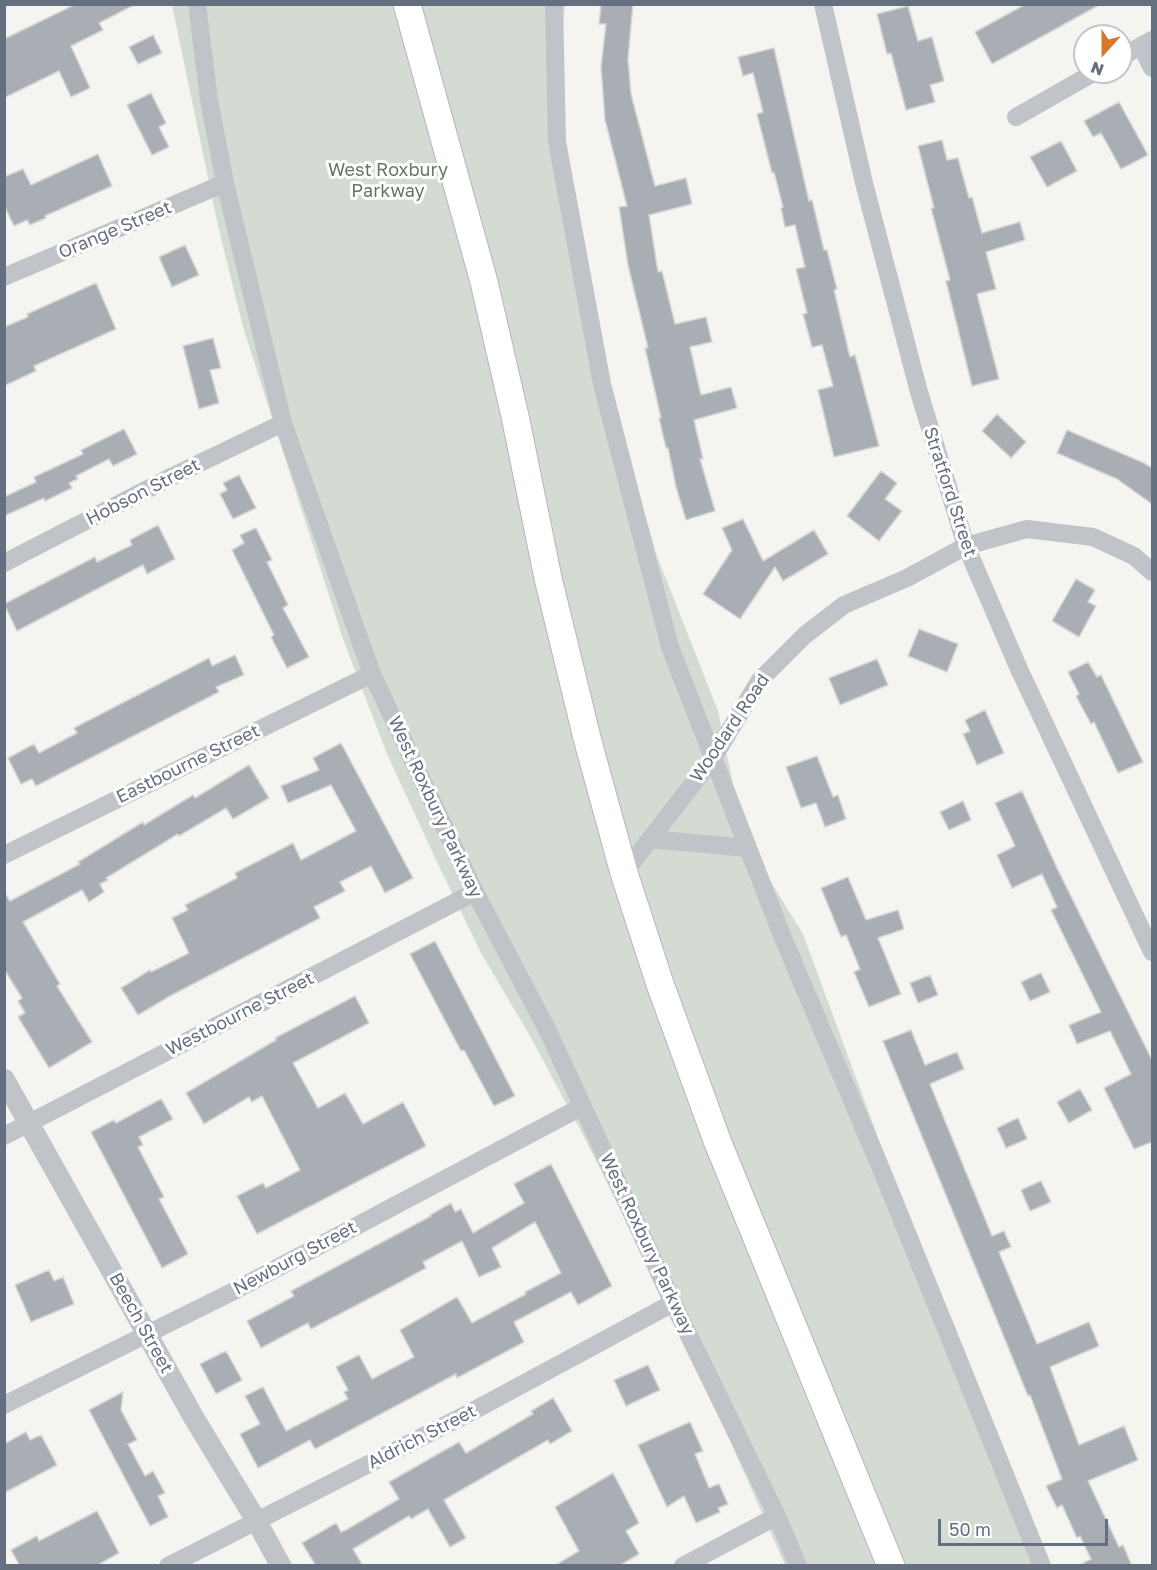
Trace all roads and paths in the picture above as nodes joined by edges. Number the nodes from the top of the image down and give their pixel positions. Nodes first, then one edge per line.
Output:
1 (197, 4) edge
2 (407, 4) edge
3 (554, 4) edge
4 (823, 4) edge
5 (1147, 43) edge
6 (1133, 51) edge
7 (1152, 68) edge
8 (1074, 84) edge
9 (1016, 117) dead end
10 (225, 183) junction
11 (4, 277) edge
12 (284, 423) junction
13 (966, 546) junction
14 (4, 563) edge
15 (1152, 572) edge
16 (372, 674) junction
17 (713, 758) junction
18 (650, 839) junction
19 (748, 848) junction
20 (4, 855) edge
21 (624, 873) junction
22 (475, 892) junction
23 (1148, 933) edge
24 (1152, 952) edge
25 (4, 1079) edge
26 (583, 1106) junction
27 (29, 1123) junction
28 (4, 1136) edge
29 (673, 1303) junction
30 (147, 1334) junction
31 (4, 1405) edge
32 (777, 1516) junction
33 (256, 1520) junction
34 (168, 1566) edge
35 (281, 1566) edge
36 (683, 1566) edge
37 (798, 1566) edge
38 (891, 1566) edge
39 (1042, 1566) edge

1 - 10 street, West Roxbury Parkway
2 - 21 main road
3 - 17 street
4 - 13 street, Stratford Street
5 - 6 street
5 - 7 street
8 - 9 street
10 - 11 street, Orange Street
10 - 12 street, West Roxbury Parkway
12 - 14 street, Hobson Street
12 - 16 street, West Roxbury Parkway
13 - 15 street, Woodard Road
13 - 17 street, Woodard Road
13 - 23 street, Stratford Street
16 - 20 street, Eastbourne Street
16 - 22 street, West Roxbury Parkway
17 - 18 street, Woodard Road
17 - 19 street
18 - 19 street
18 - 21 street, Woodard Road
19 - 39 street
21 - 38 main road
22 - 26 street, West Roxbury Parkway
22 - 27 street, Westbourne Street
23 - 24 street, Stratford Street
25 - 27 street, Beech Street
26 - 29 street, West Roxbury Parkway
26 - 30 street, Newburg Street
27 - 28 street, Westbourne Street
27 - 30 street, Beech Street
29 - 32 street, West Roxbury Parkway
29 - 33 street, Aldrich Street
30 - 31 street, Newburg Street
30 - 33 street, Beech Street
32 - 36 street
32 - 37 street, West Roxbury Parkway
33 - 34 street, Aldrich Street
33 - 35 street, Beech Street

